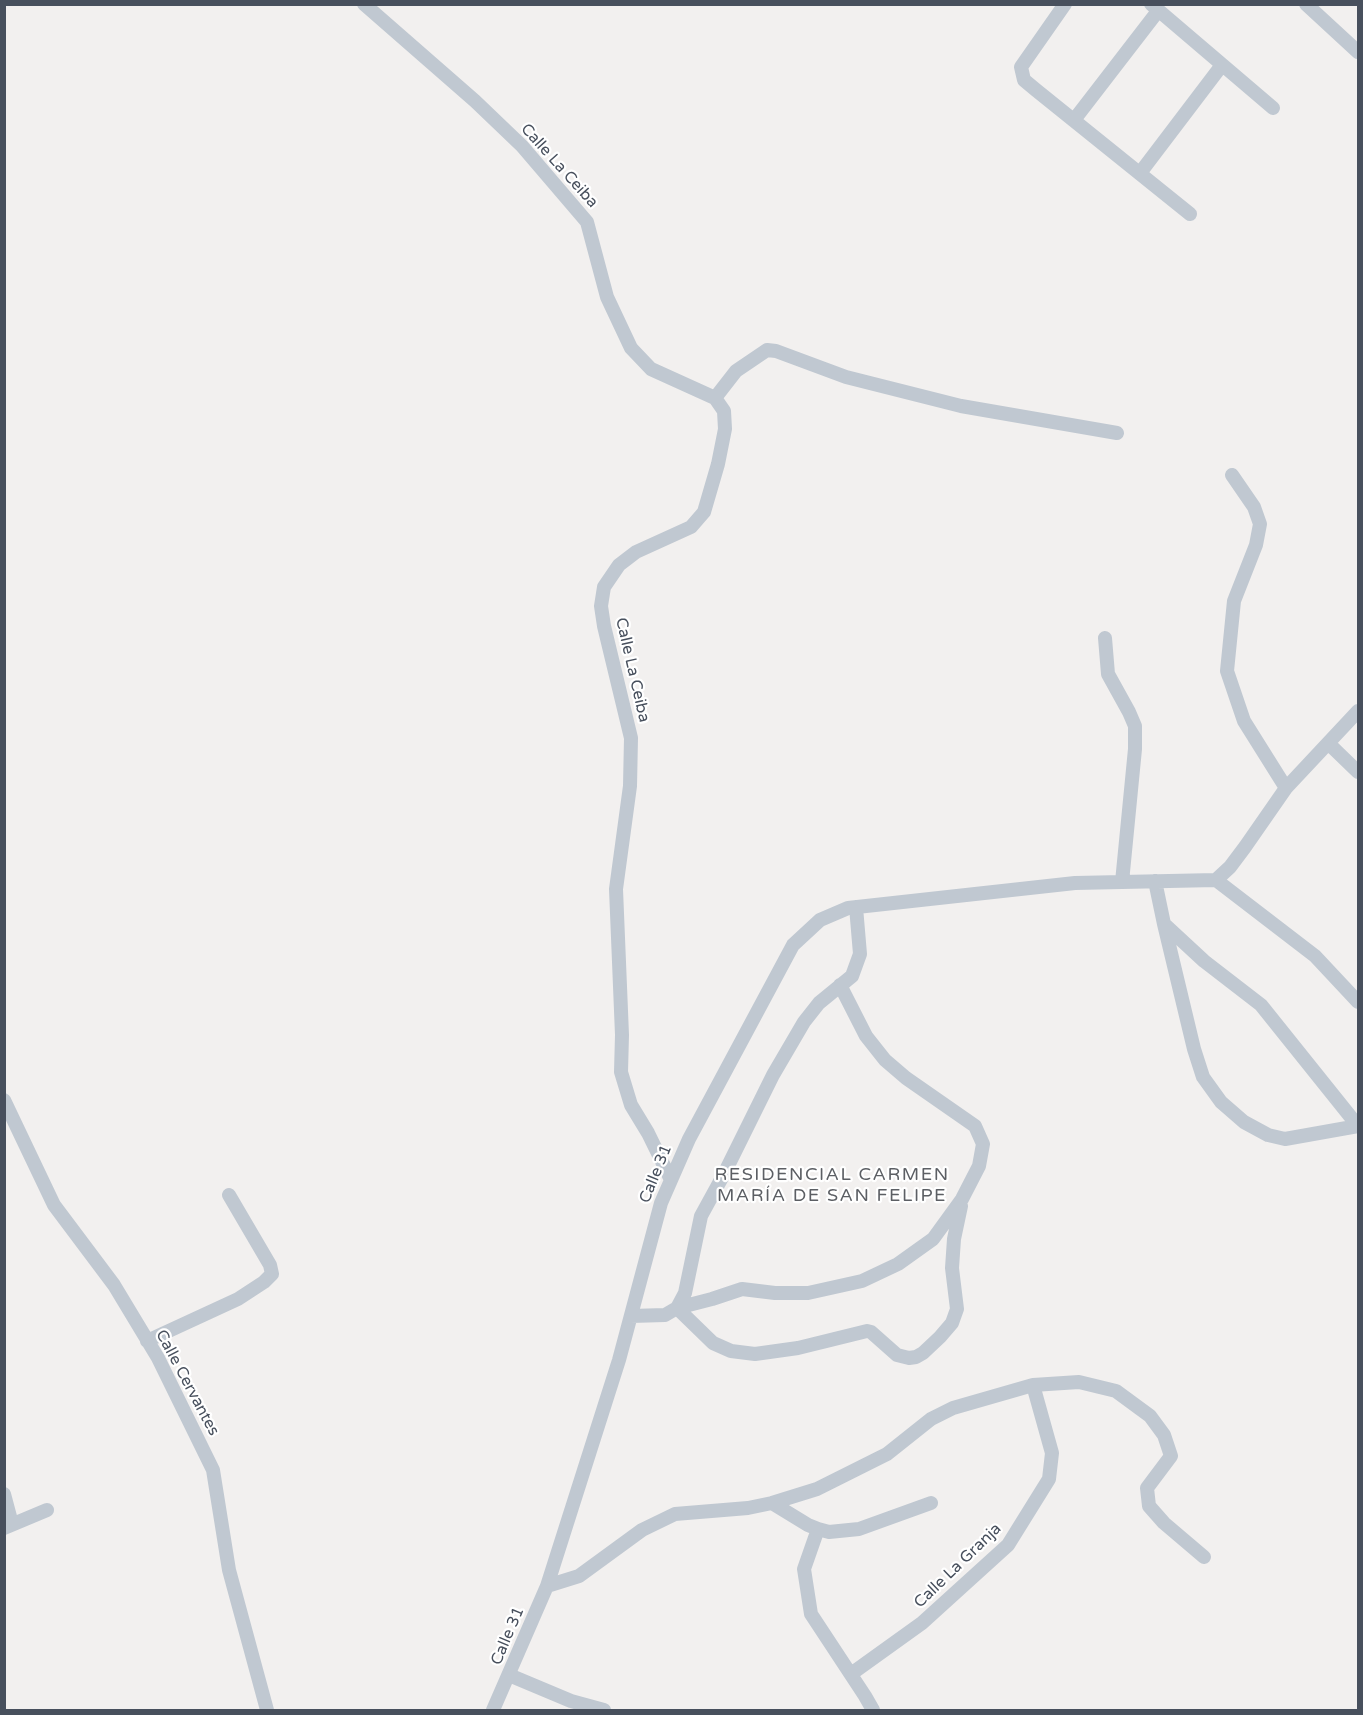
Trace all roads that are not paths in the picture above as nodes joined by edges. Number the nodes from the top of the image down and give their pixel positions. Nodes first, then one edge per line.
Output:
1 (364, 4) edge
2 (1065, 4) edge
3 (1306, 4) edge
4 (1155, 8) edge
5 (1359, 52) edge
6 (1222, 65) junction
7 (1273, 108) dead end
8 (1074, 120) junction
9 (1140, 173) junction
10 (1190, 214) dead end
11 (715, 398) junction
12 (1118, 433) dead end
13 (1232, 475) dead end
14 (1105, 638) dead end
15 (1359, 711) edge
16 (1328, 743) junction
17 (1359, 772) edge
18 (1286, 788) junction
19 (1216, 880) junction
20 (1155, 881) junction
21 (1122, 882) junction
22 (856, 907) junction
23 (1164, 924) junction
24 (840, 985) junction
25 (1359, 1002) edge
26 (4, 1100) edge
27 (1359, 1126) edge
28 (670, 1180) junction
29 (229, 1195) dead end
30 (962, 1199) junction
31 (677, 1308) junction
32 (631, 1316) junction
33 (147, 1341) junction
34 (1033, 1385) junction
35 (4, 1494) edge
36 (772, 1503) junction
37 (931, 1503) dead end
38 (47, 1510) dead end
39 (8, 1526) edge
40 (818, 1529) junction
41 (1204, 1557) dead end
42 (547, 1586) junction
43 (851, 1674) junction
44 (509, 1675) junction
45 (267, 1710) edge
46 (493, 1710) edge
47 (604, 1710) edge
48 (873, 1710) edge

1 - 11 street, Calle La Ceiba
2 - 8 street
3 - 5 street
4 - 6 street
4 - 8 street
6 - 7 street
6 - 9 street
8 - 9 street
9 - 10 street
11 - 12 street
11 - 28 street, Calle La Ceiba
13 - 18 street
14 - 21 street
15 - 16 street
16 - 17 street
16 - 18 street
18 - 19 street
19 - 20 street, Calle 31
19 - 25 street
20 - 21 street, Calle 31
20 - 23 street
21 - 22 street, Calle 31
22 - 24 street
22 - 28 street, Calle 31
23 - 27 street
23 - 27 street
24 - 30 street
24 - 31 street
26 - 33 street, Calle Cervantes
28 - 32 street, Calle 31
29 - 33 street
30 - 31 street
30 - 31 street
31 - 32 street
32 - 42 street, Calle 31
33 - 45 street, Calle Cervantes
34 - 36 street
34 - 41 street
34 - 43 street, Calle La Granja
35 - 39 street
36 - 40 street
36 - 42 street
37 - 40 street
38 - 39 street
40 - 43 street
42 - 44 street, Calle 31
43 - 48 street
44 - 46 street, Calle 31
44 - 47 street

